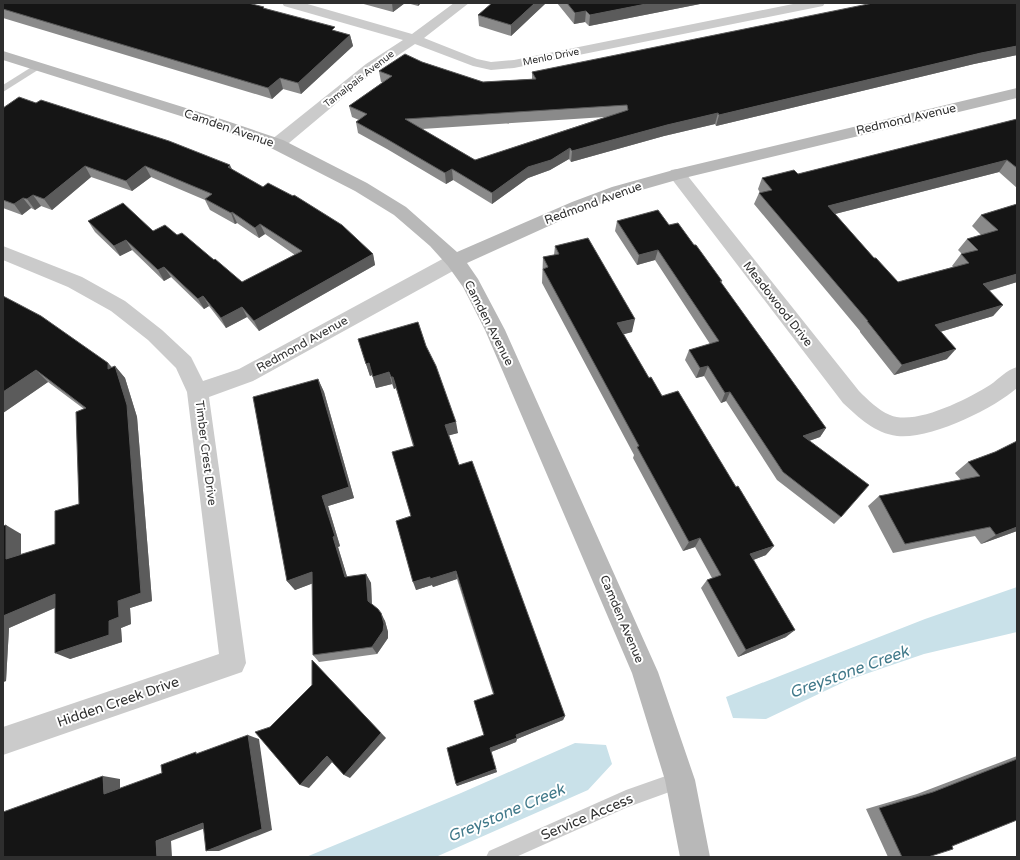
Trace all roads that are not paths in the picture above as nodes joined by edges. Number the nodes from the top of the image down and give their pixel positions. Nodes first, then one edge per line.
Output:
1 (289, 3) edge
2 (462, 3) edge
3 (818, 3) edge
4 (414, 38) junction
5 (3, 55) edge
6 (38, 66) junction
7 (3, 89) edge
8 (1017, 93) edge
9 (277, 144) junction
10 (677, 174) junction
11 (3, 253) edge
12 (455, 261) junction
13 (1017, 375) edge
14 (198, 392) junction
15 (232, 663) joint
16 (3, 741) edge
17 (680, 780) junction
18 (495, 857) edge
19 (695, 857) edge

1 - 4 street, Menlo Drive
2 - 4 street, Tamalpais Avenue
3 - 4 street, Menlo Drive
4 - 9 street, Tamalpais Avenue
5 - 6 street, Camden Avenue
6 - 7 lane
6 - 9 street, Camden Avenue
8 - 10 street, Redmond Avenue
9 - 12 street, Camden Avenue
10 - 12 street, Redmond Avenue
10 - 13 street, Meadowood Drive
11 - 14 street, Timber Crest Drive
12 - 14 street, Redmond Avenue
12 - 17 street, Camden Avenue
14 - 15 street, Timber Crest Drive
15 - 16 street, Hidden Creek Drive
17 - 18 lane, Service Access
17 - 19 street, Camden Avenue

